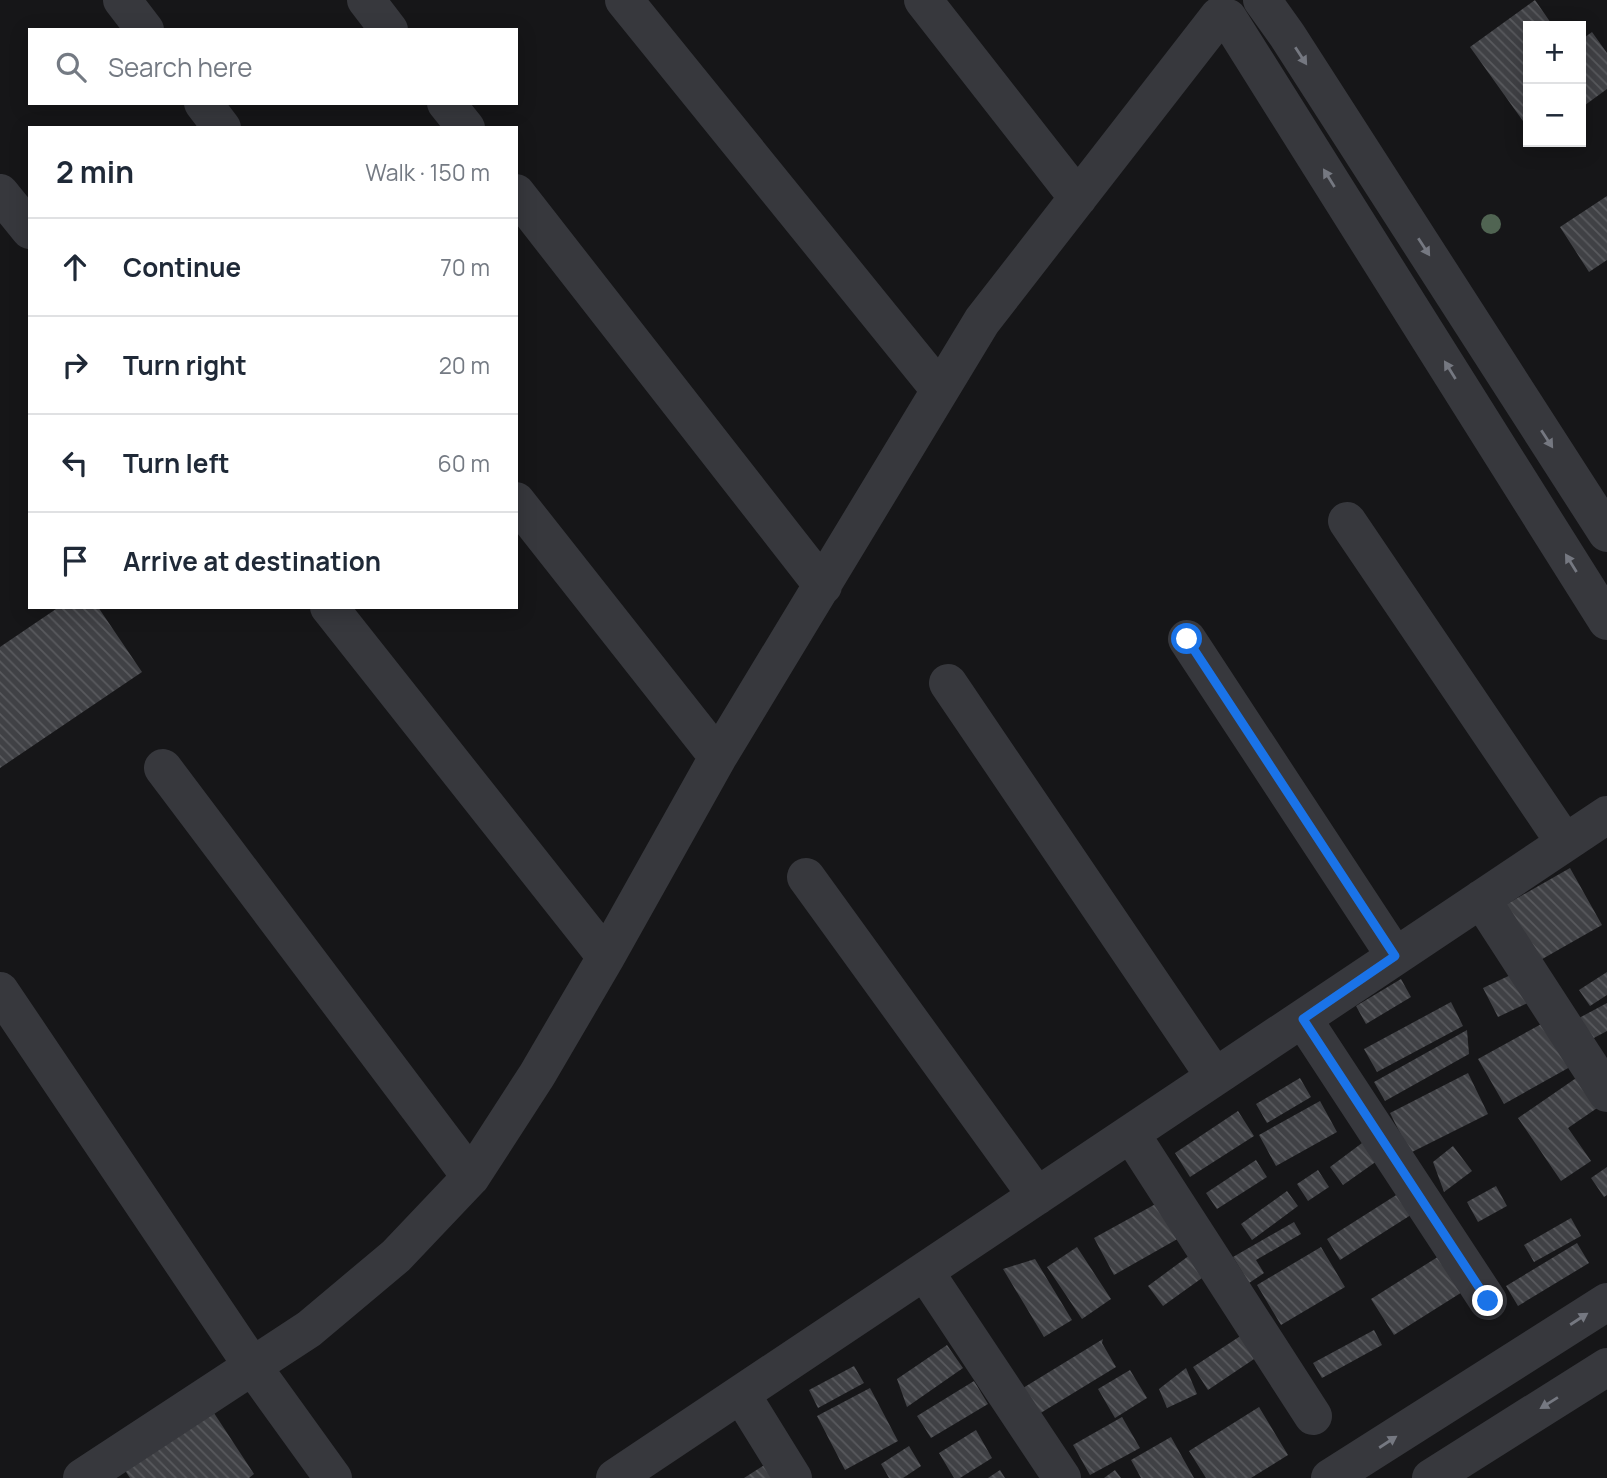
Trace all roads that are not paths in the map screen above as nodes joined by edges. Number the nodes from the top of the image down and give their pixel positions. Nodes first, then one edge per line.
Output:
1 (122, 0) edge
2 (366, 0) edge
3 (624, 0) edge
4 (923, 0) edge
5 (1234, 7) edge
6 (143, 28) edge
7 (387, 28) edge
8 (205, 105) edge
9 (448, 105) edge
10 (220, 126) edge
11 (464, 126) edge
12 (0, 193) edge
13 (518, 196) edge
14 (1078, 198) junction
15 (28, 228) edge
16 (940, 390) junction
17 (518, 504) edge
18 (1346, 521) dead end
19 (1607, 533) edge
20 (823, 586) junction
21 (331, 609) edge
22 (1607, 621) edge
23 (1187, 639) dead end
24 (948, 683) dead end
25 (718, 757) junction
26 (163, 768) dead end
27 (1607, 815) edge
28 (1564, 843) junction
29 (806, 877) dead end
30 (1481, 899) junction
31 (1395, 956) junction
32 (606, 957) junction
33 (0, 991) edge
34 (1303, 1019) junction
35 (1215, 1077) junction
36 (1607, 1093) edge
37 (1131, 1133) junction
38 (471, 1177) junction
39 (1037, 1196) junction
40 (925, 1272) junction
41 (1488, 1301) dead end
42 (1607, 1301) edge
43 (253, 1367) junction
44 (1607, 1367) edge
45 (741, 1394) junction
46 (1313, 1416) dead end
47 (82, 1478) edge
48 (332, 1478) edge
49 (615, 1478) edge
50 (793, 1478) edge
51 (1062, 1478) edge
52 (1330, 1478) edge
53 (1431, 1478) edge

1 - 6 street
2 - 7 street
3 - 16 street
4 - 14 street
5 - 14 street
5 -> 19 street
22 -> 5 street
8 - 10 street
9 - 11 street
12 - 15 street
13 - 20 street
14 - 16 street
16 - 20 street
17 - 25 street
18 - 28 street
20 - 25 street
21 - 32 street
23 - 31 street
24 - 35 street
25 - 32 street
26 - 38 street
27 - 28 street
28 - 30 street
29 - 39 street
30 - 31 street
30 - 36 street
31 - 34 street
32 - 38 street
33 - 43 street
34 - 35 street
34 - 41 street
35 - 37 street
37 - 39 street
37 - 46 street
38 - 43 street
39 - 40 street
40 - 45 street
40 - 51 street
52 -> 42 street
43 - 47 street
43 - 48 street
44 -> 53 street
45 - 49 street
45 - 50 street

